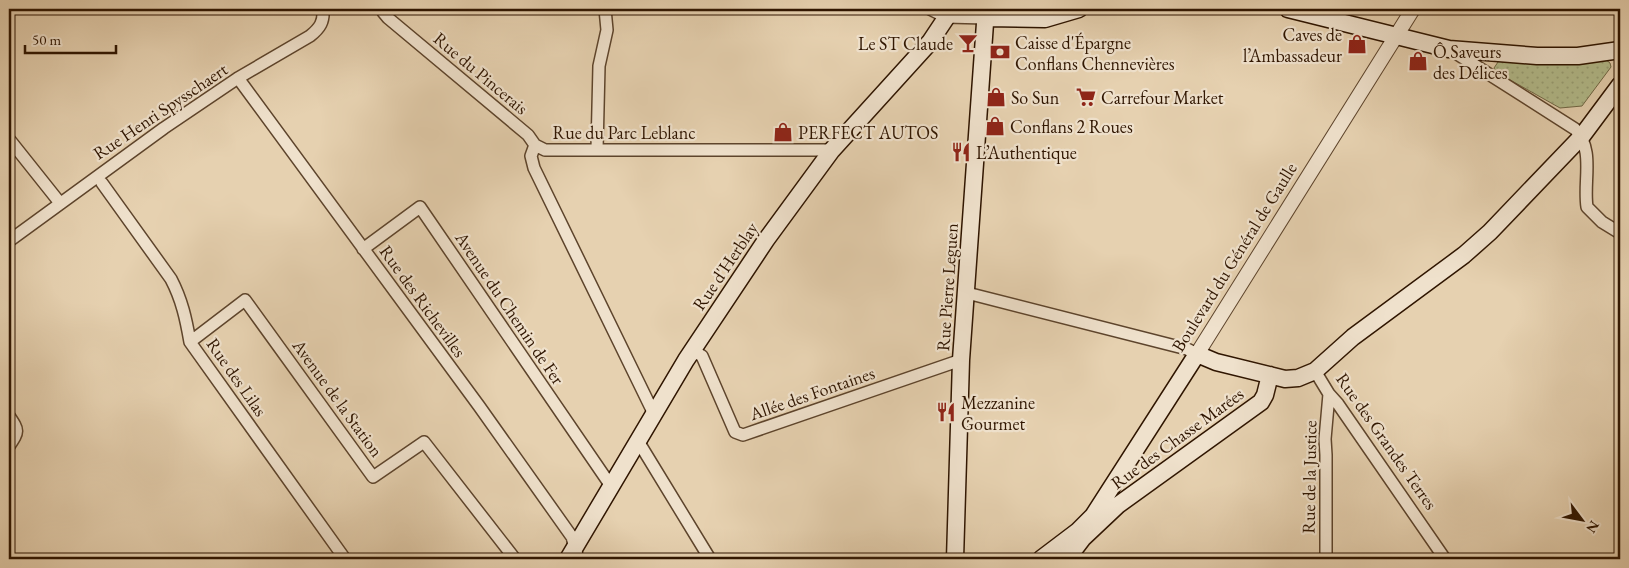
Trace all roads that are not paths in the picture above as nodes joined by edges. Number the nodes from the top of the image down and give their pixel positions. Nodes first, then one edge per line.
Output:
1 (323, 9) edge
2 (383, 9) edge
3 (604, 9) edge
4 (930, 9) edge
5 (1079, 9) edge
6 (1288, 9) edge
7 (1413, 9) edge
8 (949, 13) edge
9 (986, 13) edge
10 (1336, 14) edge
11 (1396, 36) junction
12 (1449, 49) junction
13 (1492, 53) junction
14 (1617, 55) edge
15 (1486, 73) junction
16 (238, 78) junction
17 (1620, 85) edge
18 (1582, 136) junction
19 (9, 139) edge
20 (535, 145) junction
21 (597, 149) junction
22 (832, 150) junction
23 (102, 183) dead end
24 (60, 203) junction
25 (1620, 233) edge
26 (9, 241) edge
27 (363, 249) junction
28 (966, 293) junction
29 (190, 342) junction
30 (692, 350) junction
31 (1197, 354) junction
32 (961, 360) junction
33 (1315, 371) junction
34 (1270, 375) junction
35 (1329, 394) junction
36 (654, 414) junction
37 (9, 416) edge
38 (1348, 419) junction
39 (1325, 426) junction
40 (638, 441) junction
41 (9, 446) edge
42 (611, 486) junction
43 (1113, 499) junction
44 (1090, 524) junction
45 (574, 555) edge
46 (345, 559) edge
47 (515, 559) edge
48 (710, 559) edge
49 (955, 559) edge
50 (1041, 559) edge
51 (1068, 559) edge
52 (1326, 559) edge
53 (1445, 559) edge

1 - 16 street, Rue Henri Spysschaert
2 - 20 street, Rue du Pincerais
3 - 21 street
4 - 8 street
5 - 9 main road
6 - 10 main road
7 - 11 street, Boulevard du Général de Gaulle
8 - 9 street
8 - 22 main road, Rue d'Herblay
9 - 28 main road, Rue Pierre Leguen
10 - 11 main road
11 - 12 main road
11 - 31 street, Boulevard du Général de Gaulle
12 - 13 main road
12 - 15 street
13 - 14 main road
13 - 15 street
15 - 18 street
16 - 24 street, Rue Henri Spysschaert
16 - 27 street, Rue des Richevilles
17 - 18 main road
18 - 25 street
18 - 33 main road
19 - 24 street
20 - 21 street, Rue du Parc Leblanc
20 - 36 street, Rue du Parc Leblanc
21 - 22 street, Rue du Parc Leblanc
22 - 30 main road, Rue d'Herblay
23 - 29 street, Rue des Lilas
24 - 26 street, Rue Henri Spysschaert
27 - 42 street, Avenue du Chemin de Fer
27 - 45 street, Rue des Richevilles
28 - 31 street, Rue des Grandes Terres
28 - 32 main road, Rue Pierre Leguen
29 - 46 street, Rue des Lilas
29 - 47 street, Avenue de la Station
30 - 32 street, Allée des Fontaines
30 - 36 main road, Rue d'Herblay
31 - 34 main road, Rue des Grandes Terres
31 - 43 main road, Boulevard du Général de Gaulle
32 - 49 main road, Rue Pierre Leguen
33 - 34 main road, Rue des Grandes Terres
33 - 35 street, Rue des Grandes Terres
34 - 43 main road, Rue des Chasse Marées
35 - 38 street, Rue des Grandes Terres
35 - 39 street, Rue de la Justice
36 - 40 main road, Rue d'Herblay
37 - 41 street
38 - 39 street
38 - 53 street, Rue des Grandes Terres
39 - 52 street, Rue de la Justice
40 - 42 main road, Rue d'Herblay
40 - 48 street
42 - 45 main road, Rue d'Herblay
43 - 44 main road, Boulevard du Général de Gaulle
44 - 50 main road
44 - 51 main road, Boulevard du Général de Gaulle

